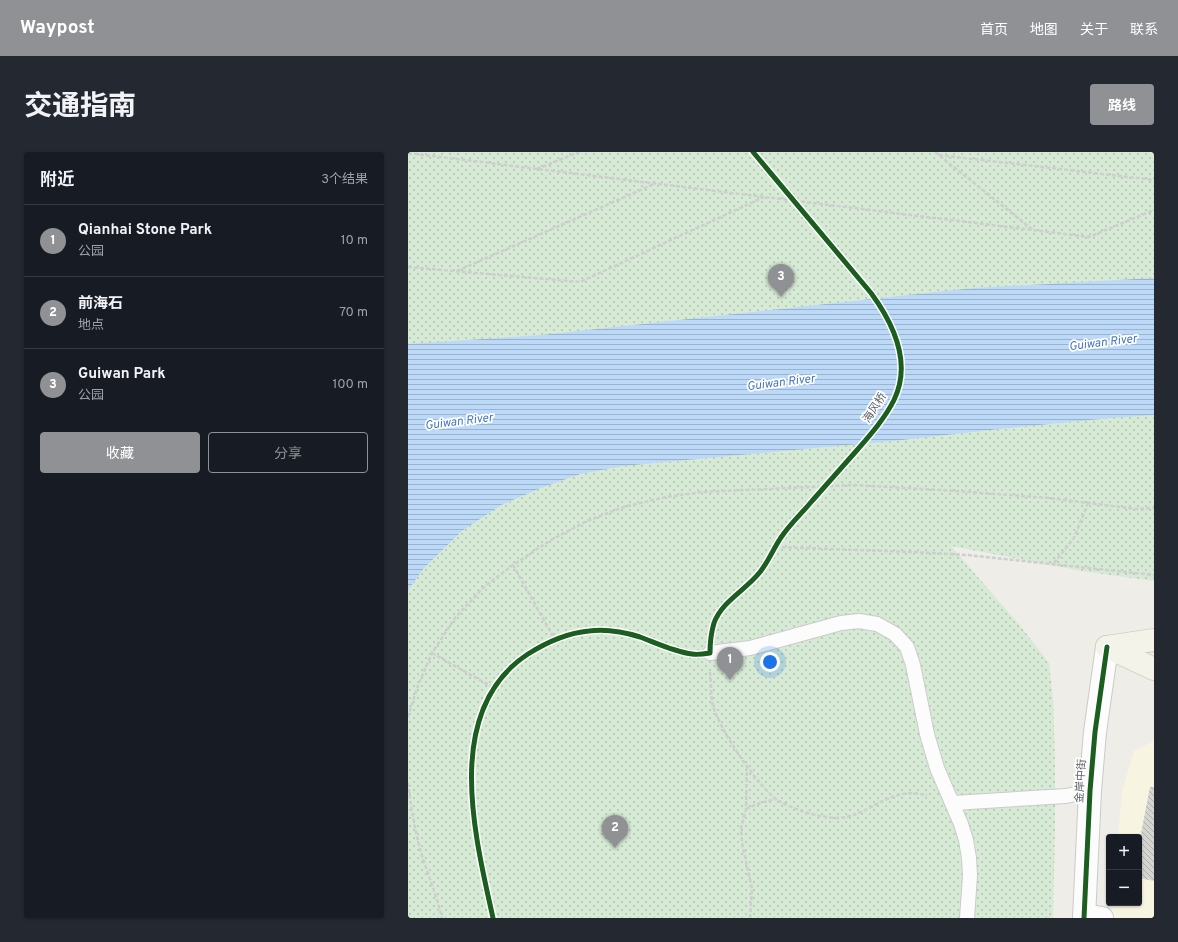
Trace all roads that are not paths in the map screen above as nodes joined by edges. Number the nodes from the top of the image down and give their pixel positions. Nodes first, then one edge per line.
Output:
1 (1154, 640) edge
2 (1107, 647) junction
3 (710, 653) road end
4 (1154, 668) edge
5 (1090, 790) junction
6 (953, 803) junction
7 (1090, 917) edge
8 (967, 918) edge

1 - 2 main road
2 - 4 main road
2 - 5 street, 金岸中街
3 - 6 lane
5 - 6 lane
5 - 7 street, 金岸中街
6 - 8 lane

